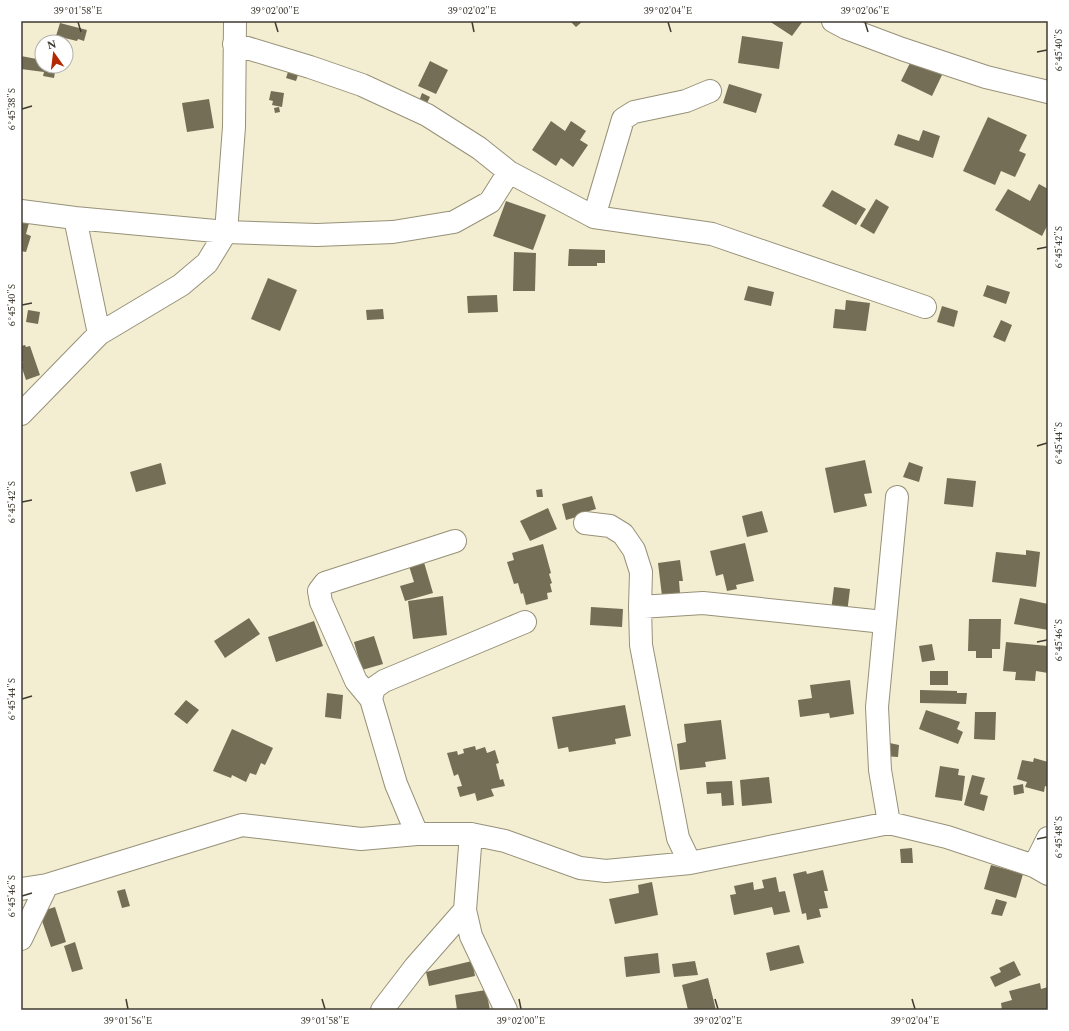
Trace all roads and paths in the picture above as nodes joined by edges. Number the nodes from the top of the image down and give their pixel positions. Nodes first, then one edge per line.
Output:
1 (235, 21) edge
2 (833, 21) edge
3 (234, 44) junction
4 (710, 91) dead end
5 (1048, 92) edge
6 (509, 172) junction
7 (21, 211) edge
8 (594, 217) junction
9 (75, 218) junction
10 (226, 232) junction
11 (925, 307) dead end
12 (99, 334) junction
13 (21, 414) edge
14 (897, 497) dead end
15 (585, 523) dead end
16 (455, 541) dead end
17 (640, 608) junction
18 (525, 622) dead end
19 (884, 622) junction
20 (371, 699) junction
21 (888, 823) junction
22 (417, 834) junction
23 (471, 834) junction
24 (1048, 838) edge
25 (690, 863) junction
26 (1041, 870) edge
27 (47, 885) junction
28 (21, 889) edge
29 (465, 910) junction
30 (21, 939) edge
31 (382, 1010) edge
32 (506, 1010) edge

1 - 3 street
2 - 5 street
3 - 6 street
3 - 10 street
4 - 8 street
6 - 8 street
6 - 10 street
7 - 9 street
8 - 11 street
9 - 10 street
9 - 12 street
10 - 12 street
12 - 13 street
14 - 19 street
15 - 17 street
16 - 20 street
17 - 19 street
17 - 25 street
18 - 20 street
19 - 21 street
20 - 22 street
21 - 25 street
21 - 26 street
22 - 23 street
22 - 27 street
23 - 25 street
23 - 29 street
24 - 26 street
27 - 28 street
27 - 30 street
29 - 31 street
29 - 32 street

